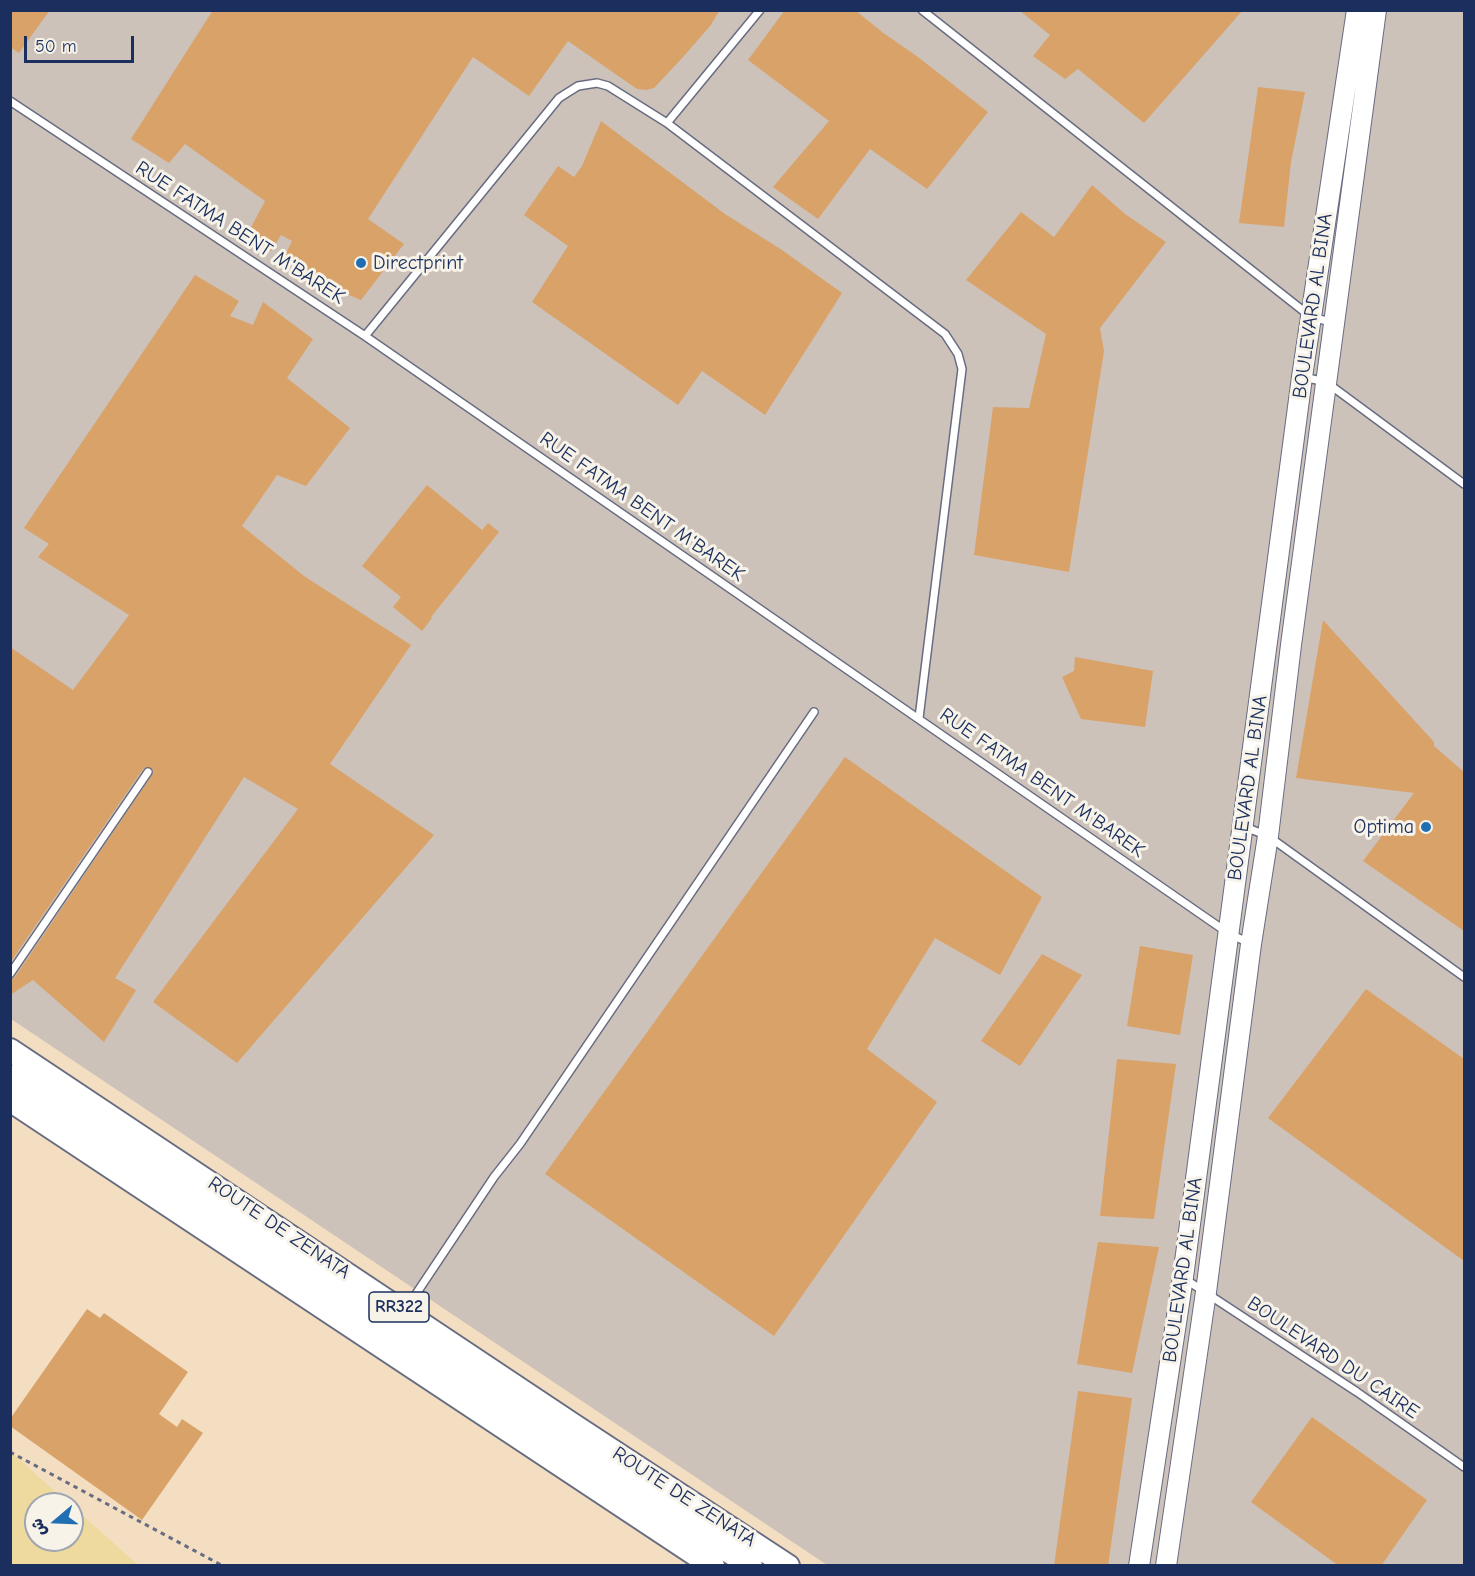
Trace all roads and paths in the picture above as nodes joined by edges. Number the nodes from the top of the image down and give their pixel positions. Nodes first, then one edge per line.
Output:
1 (760, 10) edge
2 (922, 10) edge
3 (1357, 10) edge
4 (1376, 10) edge
5 (10, 101) edge
6 (667, 123) junction
7 (1311, 317) junction
8 (1333, 322) junction
9 (365, 336) junction
10 (1302, 377) junction
11 (1326, 382) junction
12 (1464, 484) edge
13 (814, 712) dead end
14 (919, 718) junction
15 (148, 772) dead end
16 (1242, 827) junction
17 (1268, 836) junction
18 (1228, 933) junction
19 (1251, 944) junction
20 (10, 974) edge
21 (1464, 977) edge
22 (10, 1050) edge
23 (10, 1061) edge
24 (10, 1076) edge
25 (10, 1100) edge
26 (1183, 1277) junction
27 (1206, 1293) junction
28 (405, 1311) junction
29 (10, 1452) edge
30 (1464, 1467) edge
31 (223, 1566) edge
32 (713, 1566) edge
33 (751, 1566) edge
34 (773, 1566) edge
35 (788, 1566) edge
36 (1139, 1566) edge
37 (1166, 1566) edge

1 - 6 lane
2 - 7 lane
3 - 7 main road, BOULEVARD AL BINA
4 - 8 main road, BOULEVARD AL BINA
5 - 9 lane, RUE FATMA BENT M'BAREK
6 - 9 lane
6 - 14 lane
7 - 8 lane
7 - 10 main road, BOULEVARD AL BINA
8 - 11 main road, BOULEVARD AL BINA
9 - 14 lane, RUE FATMA BENT M'BAREK
10 - 11 lane
10 - 16 main road, BOULEVARD AL BINA
11 - 12 lane
11 - 17 main road, BOULEVARD AL BINA
13 - 28 lane
14 - 18 lane, RUE FATMA BENT M'BAREK
15 - 20 lane
16 - 17 lane
16 - 18 main road, BOULEVARD AL BINA
17 - 19 main road, BOULEVARD AL BINA
17 - 21 lane
18 - 19 lane, RUE FATMA BENT M'BAREK
18 - 26 main road, BOULEVARD AL BINA
19 - 27 main road, BOULEVARD AL BINA
22 - 28 main road, ROUTE DE ZENATA / RR322
23 - 34 main road, ROUTE DE ZENATA / RR322
24 - 33 main road, ROUTE DE ZENATA / RR322
25 - 32 main road, ROUTE DE ZENATA / RR322
26 - 27 lane, BOULEVARD DU CAIRE
26 - 36 main road, BOULEVARD AL BINA
27 - 30 lane, BOULEVARD DU CAIRE
27 - 37 main road, BOULEVARD AL BINA
28 - 35 main road, ROUTE DE ZENATA / RR322
29 - 31 path

